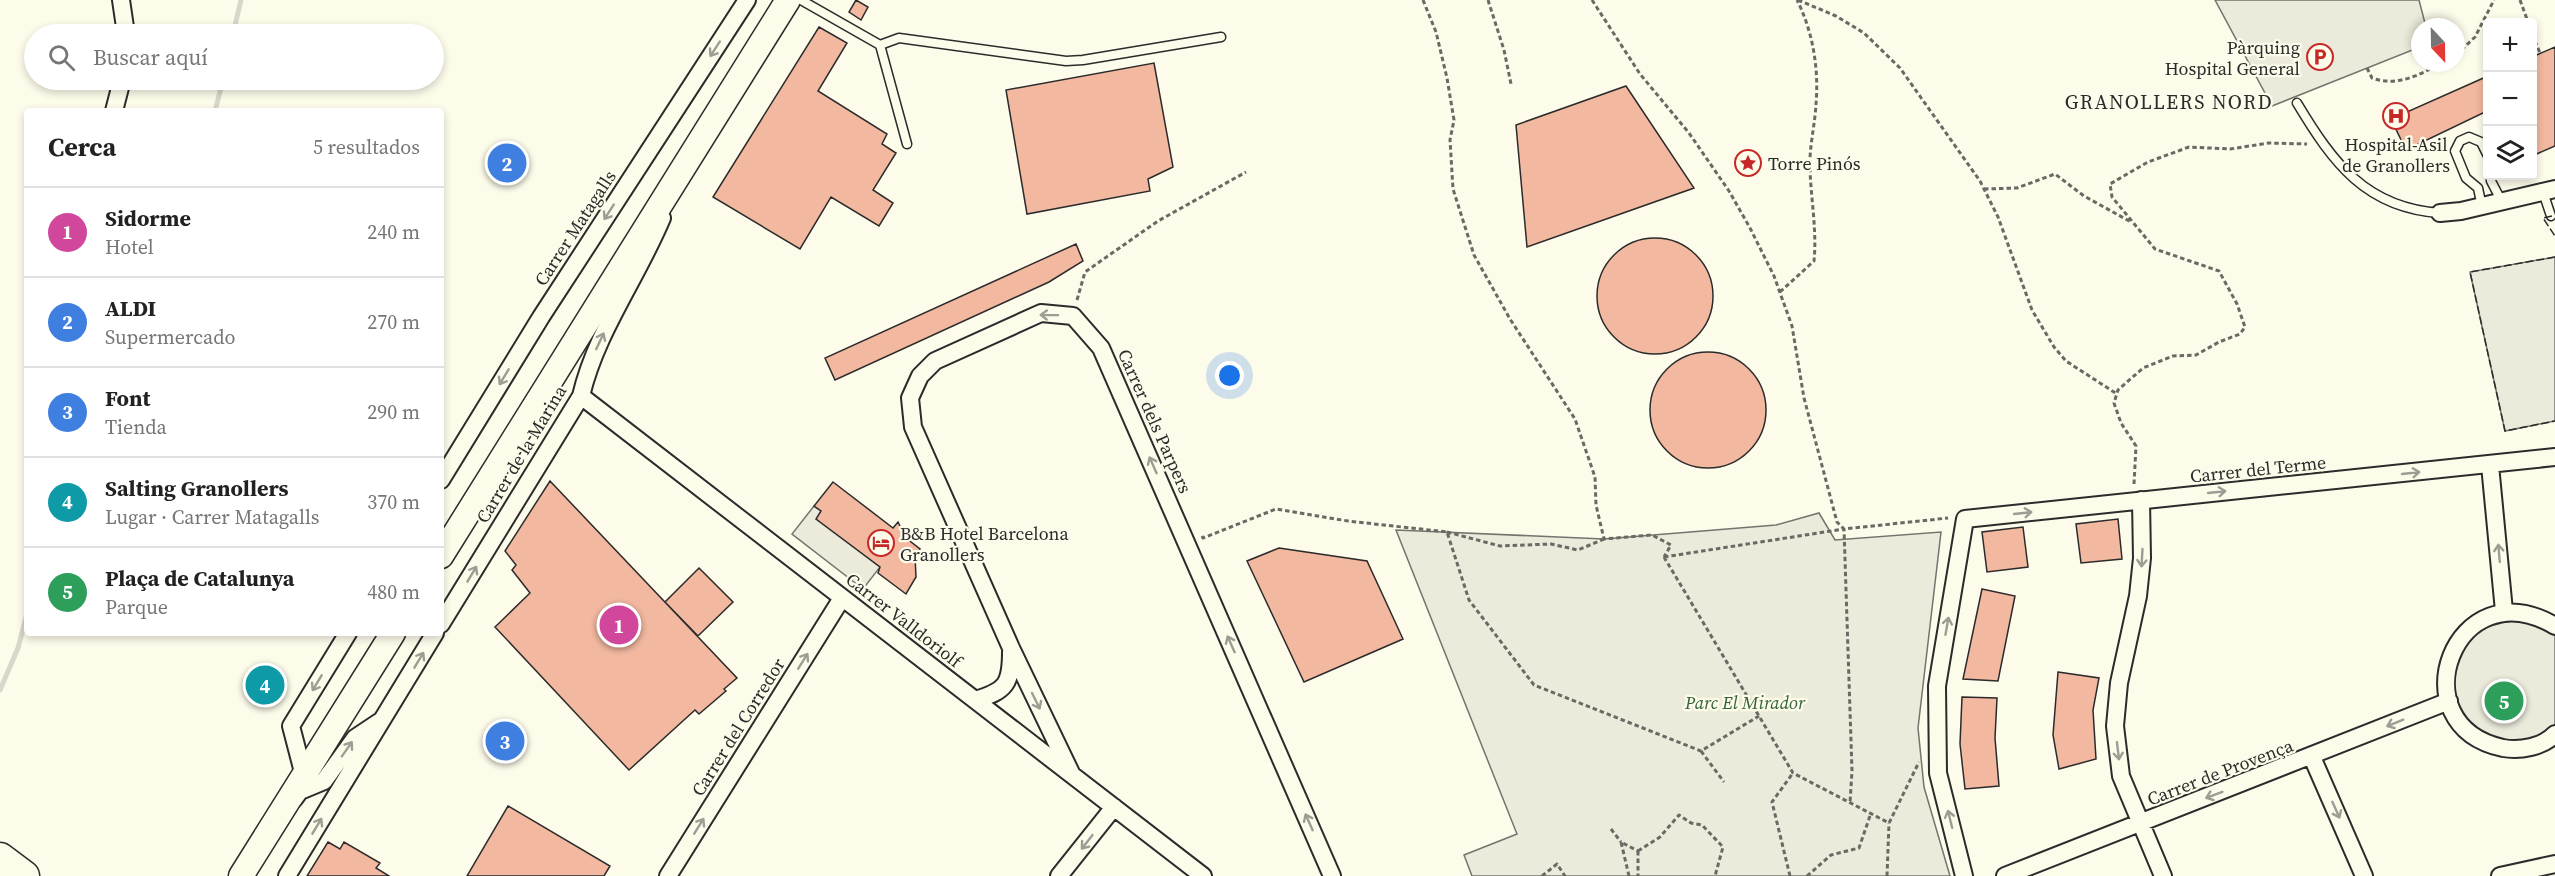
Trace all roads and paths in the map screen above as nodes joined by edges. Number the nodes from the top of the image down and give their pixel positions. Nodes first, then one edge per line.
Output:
1 (120, 0) edge
2 (747, 0) edge
3 (789, 0) edge
4 (801, 0) edge
5 (1424, 0) edge
6 (1488, 0) edge
7 (1592, 0) edge
8 (1798, 0) edge
9 (2494, 0) edge
10 (2520, 0) edge
11 (2527, 18) edge
12 (124, 24) edge
13 (1221, 37) dead end
14 (880, 45) junction
15 (2465, 46) edge
16 (2537, 46) edge
17 (2540, 53) dead end
18 (2367, 68) dead end
19 (2425, 72) edge
20 (1511, 84) dead end
21 (119, 90) edge
22 (2297, 104) dead end
23 (115, 108) edge
24 (907, 144) dead end
25 (2326, 147) junction
26 (2483, 147) edge
27 (682, 169) junction
28 (1246, 172) dead end
29 (2491, 180) edge
30 (1984, 189) junction
31 (2549, 190) edge
32 (2502, 202) junction
33 (2482, 207) junction
34 (2440, 213) joint
35 (2552, 216) dead end
36 (2133, 223) junction
37 (1780, 292) junction
38 (1073, 316) junction
39 (2117, 394) junction
40 (581, 396) junction
41 (2555, 457) edge
42 (2490, 465) junction
43 (444, 475) edge
44 (2137, 500) junction
45 (1965, 519) junction
46 (1198, 527) dead end
47 (1844, 528) junction
48 (1447, 532) junction
49 (1604, 539) junction
50 (444, 551) edge
51 (1664, 557) junction
52 (842, 598) junction
53 (2504, 612) junction
54 (444, 619) edge
55 (2555, 626) edge
56 (346, 636) edge
57 (391, 636) edge
58 (433, 636) edge
59 (1011, 648) junction
60 (975, 700) junction
61 (2449, 702) junction
62 (1759, 716) junction
63 (382, 720) junction
64 (2554, 740) edge
65 (1701, 751) junction
66 (2312, 757) junction
67 (1921, 758) dead end
68 (1793, 772) junction
69 (1072, 775) junction
70 (304, 776) junction
71 (1724, 782) dead end
72 (1850, 803) junction
73 (1114, 807) junction
74 (1871, 813) junction
75 (1888, 823) junction
76 (2141, 823) junction
77 (1611, 829) dead end
78 (266, 836) junction
79 (1621, 842) junction
80 (1638, 851) junction
81 (0, 858) edge
82 (2555, 864) edge
83 (24, 876) edge
84 (241, 876) edge
85 (287, 876) edge
86 (668, 876) edge
87 (1059, 876) edge
88 (1203, 876) edge
89 (1332, 876) edge
90 (1542, 876) edge
91 (1565, 876) edge
92 (1629, 876) edge
93 (1638, 876) edge
94 (1715, 876) edge
95 (1790, 876) edge
96 (1807, 876) edge
97 (1887, 876) edge
98 (1964, 876) edge
99 (2005, 876) edge
100 (2163, 876) edge
101 (2364, 876) edge
102 (2500, 876) edge

1 - 12 street
2 -> 43 street, Carrer Matagalls
3 - 27 street
4 - 14 lane
5 - 49 path
6 - 20 path
7 - 37 path
8 - 30 path
8 - 37 path
9 - 15 path
10 - 11 path
13 - 14 lane
14 - 24 lane
16 - 17 path
18 - 19 path
21 - 23 street
22 - 25 lane
25 - 34 lane
25 - 36 path
26 - 33 lane
40 -> 27 street, Carrer de la Marina
27 - 50 street
28 - 38 path
29 - 32 lane
30 - 36 path
30 - 39 path
31 - 32 street
31 - 35 lane
32 - 33 street
33 - 34 street
36 - 39 path
37 - 47 path
38 -> 59 street
89 -> 38 street, Carrer dels Parpers
39 - 44 path
40 - 52 street, Carrer Valldoriolf
54 -> 40 street, Carrer de la Marina
41 - 42 street, Carrer del Terme
44 -> 42 street, Carrer del Terme
53 -> 42 street
45 -> 44 street, Carrer del Terme
44 -> 76 street
45 - 47 path
98 -> 45 street
46 - 48 path
47 - 51 path
47 - 72 path
48 - 49 path
48 - 65 path
49 - 51 path
51 - 62 path
52 - 60 street, Carrer Valldoriolf
86 -> 52 street, Carrer del Corredor
53 - 55 street
53 - 61 street
56 -> 70 street
57 - 70 street
63 -> 58 street
59 - 60 street
59 -> 69 street
60 - 69 street, Carrer Valldoriolf
61 - 64 street
61 -> 66 street, Carrer de Provença
62 - 65 path
62 - 68 path
78 -> 63 street
85 -> 63 street
65 - 71 path
66 -> 76 street, Carrer de Provença
66 -> 101 street
67 - 75 path
68 - 72 path
68 - 95 path
69 - 73 street, Carrer Valldoriolf
70 - 78 street
72 - 74 path
73 -> 87 street
73 - 88 street, Carrer Valldoriolf
74 - 75 path
74 - 96 path
75 - 97 path
76 - 99 street, Carrer de Provença
76 - 100 street
77 - 79 path
78 - 84 street
79 - 80 path
79 - 92 path
80 - 93 path
80 - 94 path
81 - 83 highway
82 - 102 street
90 - 91 path

